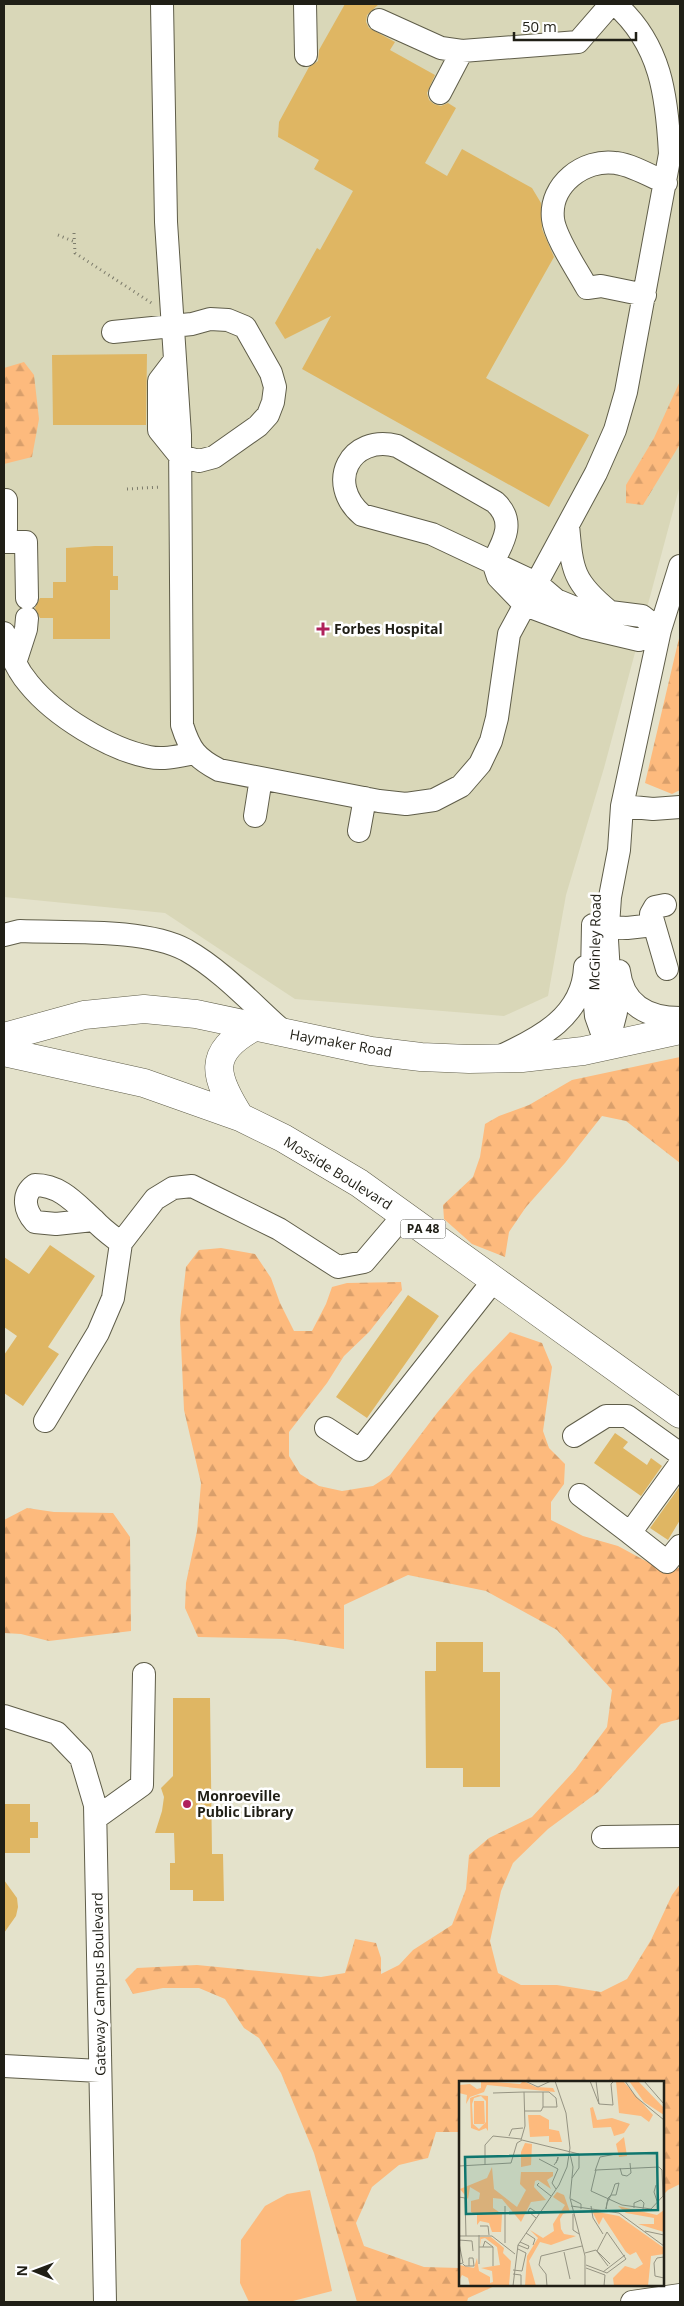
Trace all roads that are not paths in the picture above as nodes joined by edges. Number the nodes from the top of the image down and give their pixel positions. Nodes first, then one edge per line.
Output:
1 (162, 4) edge
2 (305, 4) edge
3 (611, 4) edge
4 (615, 4) edge
5 (378, 20) dead end
6 (462, 51) junction
7 (306, 55) dead end
8 (440, 94) dead end
9 (666, 183) junction
10 (645, 294) junction
11 (174, 326) junction
12 (113, 332) dead end
13 (180, 456) junction
14 (4, 503) edge
15 (568, 525) junction
16 (4, 535) edge
17 (4, 542) edge
18 (493, 562) junction
19 (680, 566) edge
20 (536, 583) junction
21 (524, 605) junction
22 (610, 612) junction
23 (660, 630) junction
24 (4, 633) edge
25 (15, 663) junction
26 (194, 753) junction
27 (261, 778) junction
28 (365, 798) junction
29 (622, 806) junction
30 (680, 807) edge
31 (255, 816) dead end
32 (360, 831) dead end
33 (665, 905) dead end
34 (654, 925) junction
35 (600, 927) junction
36 (4, 935) edge
37 (667, 969) dead end
38 (680, 1018) edge
39 (254, 1027) junction
40 (680, 1030) edge
41 (285, 1033) junction
42 (4, 1037) edge
43 (607, 1047) junction
44 (4, 1052) edge
45 (496, 1058) junction
46 (240, 1117) junction
47 (404, 1215) junction
48 (94, 1220) dead end
49 (121, 1243) junction
50 (494, 1280) junction
51 (680, 1414) edge
52 (45, 1421) dead end
53 (326, 1428) dead end
54 (574, 1436) dead end
55 (680, 1454) edge
56 (680, 1464) edge
57 (580, 1495) dead end
58 (630, 1533) junction
59 (680, 1546) edge
60 (144, 1674) dead end
61 (4, 1716) edge
62 (96, 1818) junction
63 (680, 1836) edge
64 (603, 1837) dead end
65 (4, 2066) edge
66 (100, 2071) junction
67 (680, 2295) edge
68 (105, 2302) edge
69 (638, 2302) edge

1 - 11 street
2 - 7 street
3 - 6 street
4 - 9 street
5 - 6 street
6 - 8 street
9 - 10 street
9 - 10 street
10 - 15 street
11 - 12 street
11 - 13 street
11 - 13 street
13 - 26 street
14 - 16 street
15 - 20 street
15 - 22 street
17 - 25 street
18 - 18 street
18 - 20 street
18 - 21 street
19 - 23 street, McGinley Road
20 - 21 street
20 - 22 street
21 - 23 street
21 - 28 street
22 - 23 street
23 - 29 street, McGinley Road
24 - 25 street
25 - 26 street
26 - 27 street
27 - 28 street
27 - 31 street
28 - 32 street
29 - 30 street
29 - 35 street, McGinley Road
33 - 34 street
34 - 35 street
34 - 37 street
35 - 38 street
35 - 43 street, McGinley Road
35 - 45 street
36 - 41 street
39 - 41 main road, Haymaker Road
39 - 42 main road, Haymaker Road
39 - 46 main road
40 - 43 main road, Haymaker Road
41 - 45 main road, Haymaker Road
43 - 45 main road, Haymaker Road
44 - 46 main road, Mosside Boulevard / PA 48
46 - 47 main road, Mosside Boulevard / PA 48
47 - 49 street
47 - 50 main road, Mosside Boulevard / PA 48
48 - 49 street
49 - 52 street
50 - 51 main road, Mosside Boulevard / PA 48
50 - 53 street
54 - 55 street
56 - 58 street
57 - 58 street
58 - 59 street
60 - 62 street
61 - 62 street, Gateway Campus Boulevard
62 - 66 street, Gateway Campus Boulevard
63 - 64 street
65 - 66 street
66 - 68 street, Gateway Campus Boulevard
67 - 69 street

